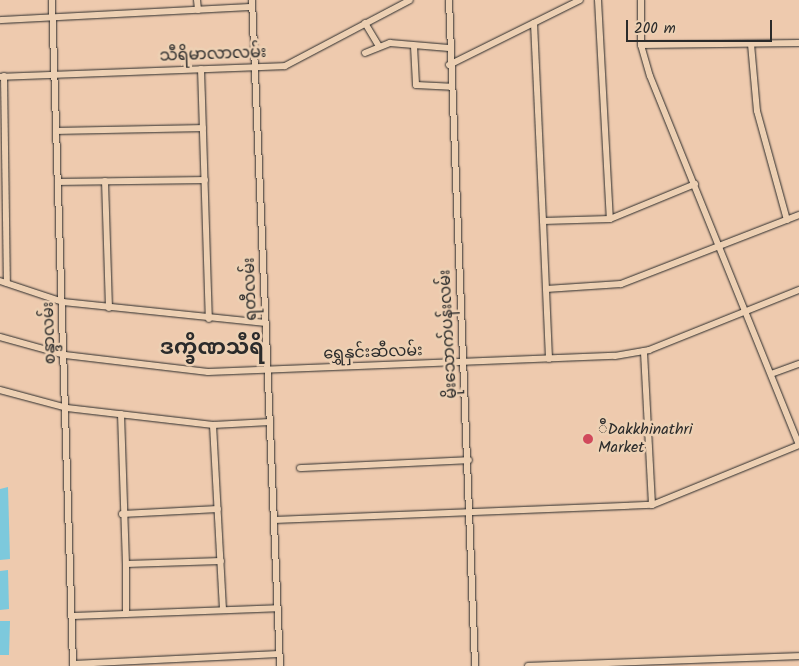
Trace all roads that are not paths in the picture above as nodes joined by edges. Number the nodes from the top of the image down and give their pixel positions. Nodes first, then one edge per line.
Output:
1 (52, 0) edge
2 (197, 0) edge
3 (410, 0) edge
4 (449, 0) edge
5 (580, 0) edge
6 (598, 0) edge
7 (641, 0) edge
8 (252, 4) edge
9 (198, 10) junction
10 (53, 17) junction
11 (0, 20) edge
12 (365, 23) junction
13 (534, 23) junction
14 (799, 43) edge
15 (751, 44) junction
16 (641, 45) junction
17 (379, 46) junction
18 (414, 46) junction
19 (449, 48) junction
20 (365, 53) dead end
21 (450, 65) junction
22 (201, 69) junction
23 (256, 69) junction
24 (54, 75) junction
25 (2, 76) edge
26 (450, 87) junction
27 (203, 128) junction
28 (56, 131) junction
29 (2, 136) edge
30 (205, 180) junction
31 (105, 181) junction
32 (58, 182) junction
33 (695, 184) junction
34 (799, 215) edge
35 (610, 219) junction
36 (787, 220) junction
37 (543, 221) junction
38 (721, 246) junction
39 (0, 281) edge
40 (7, 283) junction
41 (546, 289) junction
42 (799, 290) edge
43 (63, 302) junction
44 (109, 308) junction
45 (747, 312) junction
46 (210, 319) junction
47 (266, 323) junction
48 (0, 337) edge
49 (644, 351) junction
50 (65, 355) junction
51 (549, 359) junction
52 (464, 363) junction
53 (799, 364) edge
54 (268, 371) junction
55 (771, 374) junction
56 (0, 390) edge
57 (67, 408) junction
58 (121, 414) junction
59 (270, 422) junction
60 (213, 425) junction
61 (799, 445) edge
62 (468, 460) junction
63 (300, 468) dead end
64 (652, 505) junction
65 (218, 509) junction
66 (470, 511) junction
67 (122, 514) junction
68 (274, 520) junction
69 (220, 561) junction
70 (126, 564) junction
71 (278, 608) junction
72 (223, 610) junction
73 (126, 614) junction
74 (73, 616) junction
75 (279, 654) junction
76 (799, 656) edge
77 (772, 657) junction
78 (73, 665) edge
79 (280, 666) edge
80 (475, 666) edge
81 (528, 666) edge
82 (772, 666) edge

1 - 10 street, စန္ဒာလမ်း
2 - 9 street
3 - 12 street, သီရိမာလာလမ်း
4 - 19 street, မိုးသောက်ပန်းလမ်း
5 - 13 street
6 - 35 street
7 - 16 street
8 - 9 street
8 - 23 street, ရတီလမ်း
9 - 10 street
10 - 11 street
10 - 24 street, စန္ဒာလမ်း
12 - 17 street
12 - 23 street, သီရိမာလာလမ်း
13 - 21 street
13 - 37 street
14 - 15 street
15 - 16 street
15 - 36 street
16 - 33 street
17 - 18 street
17 - 20 street
18 - 19 street
18 - 26 street
19 - 21 street, မိုးသောက်ပန်းလမ်း
21 - 26 street, မိုးသောက်ပန်းလမ်း
22 - 23 street, သီရိမာလာလမ်း
22 - 24 street, သီရိမာလာလမ်း
22 - 27 street
23 - 47 street, ရတီလမ်း
24 - 25 street, သီရိမာလာလမ်း
24 - 28 street, စန္ဒာလမ်း
25 - 29 street
26 - 52 street, မိုးသောက်ပန်းလမ်း
27 - 28 street
27 - 30 street
28 - 32 street, စန္ဒာလမ်း
29 - 40 street
30 - 31 street
30 - 46 street
31 - 32 street
31 - 44 street
32 - 43 street, စန္ဒာလမ်း
33 - 35 street
33 - 38 street
34 - 36 street
35 - 37 street
36 - 38 street
37 - 41 street
38 - 41 street
38 - 45 street
39 - 40 street
40 - 43 street
41 - 51 street
42 - 45 street, ရွှေနှင်းဆီလမ်း
43 - 44 street
43 - 50 street, စန္ဒာလမ်း
44 - 46 street
45 - 49 street, ရွှေနှင်းဆီလမ်း
45 - 55 street
46 - 47 street
47 - 54 street, ရတီလမ်း
48 - 50 street, ရွှေနှင်းဆီလမ်း
49 - 51 street, ရွှေနှင်းဆီလမ်း
49 - 64 street
50 - 54 street, ရွှေနှင်းဆီလမ်း
50 - 57 street, စန္ဒာလမ်း
51 - 52 street, ရွှေနှင်းဆီလမ်း
52 - 54 street, ရွှေနှင်းဆီလမ်း
52 - 62 street, မိုးသောက်ပန်းလမ်း
53 - 55 street
54 - 59 street, ရတီလမ်း
55 - 61 street
56 - 57 street
57 - 58 street
57 - 74 street, စန္ဒာလမ်း
58 - 60 street
58 - 67 street
59 - 60 street
59 - 68 street, ရတီလမ်း
60 - 65 street
61 - 64 street
62 - 63 street
62 - 66 street, မိုးသောက်ပန်းလမ်း
64 - 66 street
65 - 67 street
65 - 69 street
66 - 68 street
66 - 80 street, မိုးသောက်ပန်းလမ်း
67 - 70 street
68 - 71 street, ရတီလမ်း
69 - 70 street
69 - 72 street
70 - 73 street
71 - 72 street
71 - 75 street, ရတီလမ်း
72 - 73 street
73 - 74 street
74 - 78 street, စန္ဒာလမ်း
75 - 78 street
75 - 79 street, ရတီလမ်း
76 - 77 street
77 - 81 street
77 - 82 street

